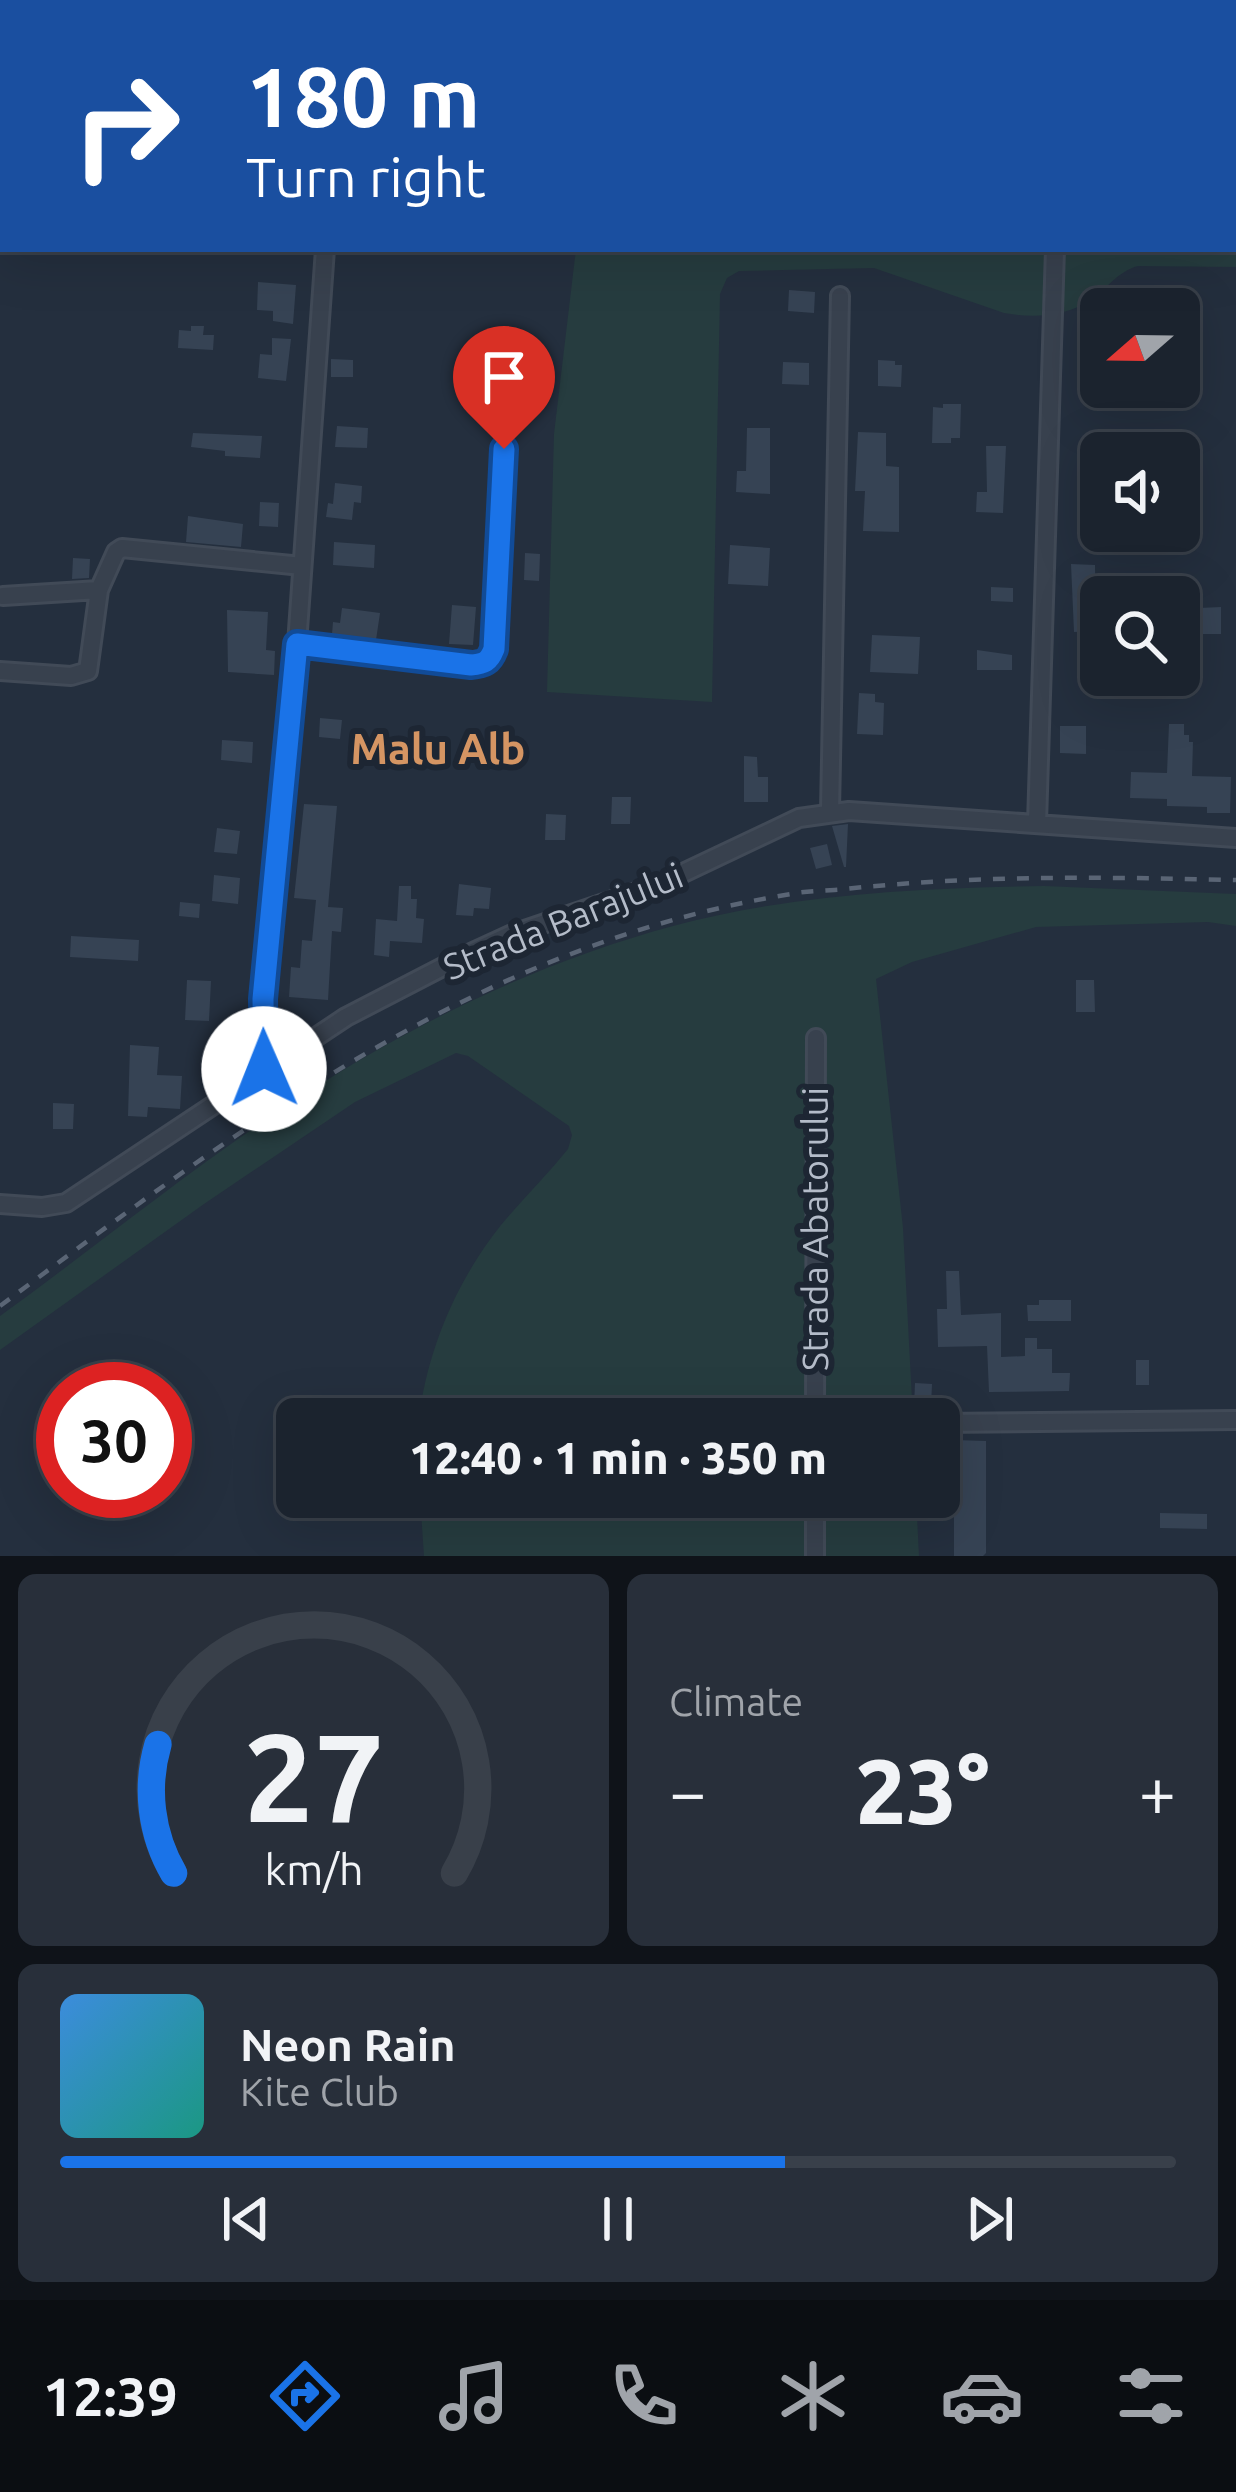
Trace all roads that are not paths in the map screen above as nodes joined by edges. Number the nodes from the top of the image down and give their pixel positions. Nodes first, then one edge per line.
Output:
1 (325, 252) edge
2 (1055, 252) edge
3 (840, 296) dead end
4 (504, 449) dead end
5 (302, 566) junction
6 (99, 590) junction
7 (3, 596) dead end
8 (297, 644) junction
9 (0, 671) edge
10 (830, 811) junction
11 (1037, 823) junction
12 (1236, 838) edge
13 (816, 1038) dead end
14 (264, 1069) junction
15 (0, 1204) edge
16 (815, 1398) edge
17 (1236, 1420) edge
18 (960, 1423) edge
19 (815, 1518) edge
20 (815, 1556) edge

1 - 5 street
2 - 11 street
3 - 10 street
4 - 8 street
5 - 6 street
5 - 8 street
6 - 7 street
6 - 9 street
8 - 14 street
10 - 11 street, Strada Barajului
10 - 14 street, Strada Barajului
11 - 12 street, Strada Barajului
13 - 16 street, Strada Abatorului
14 - 15 street, Strada Barajului
17 - 18 street
19 - 20 street

